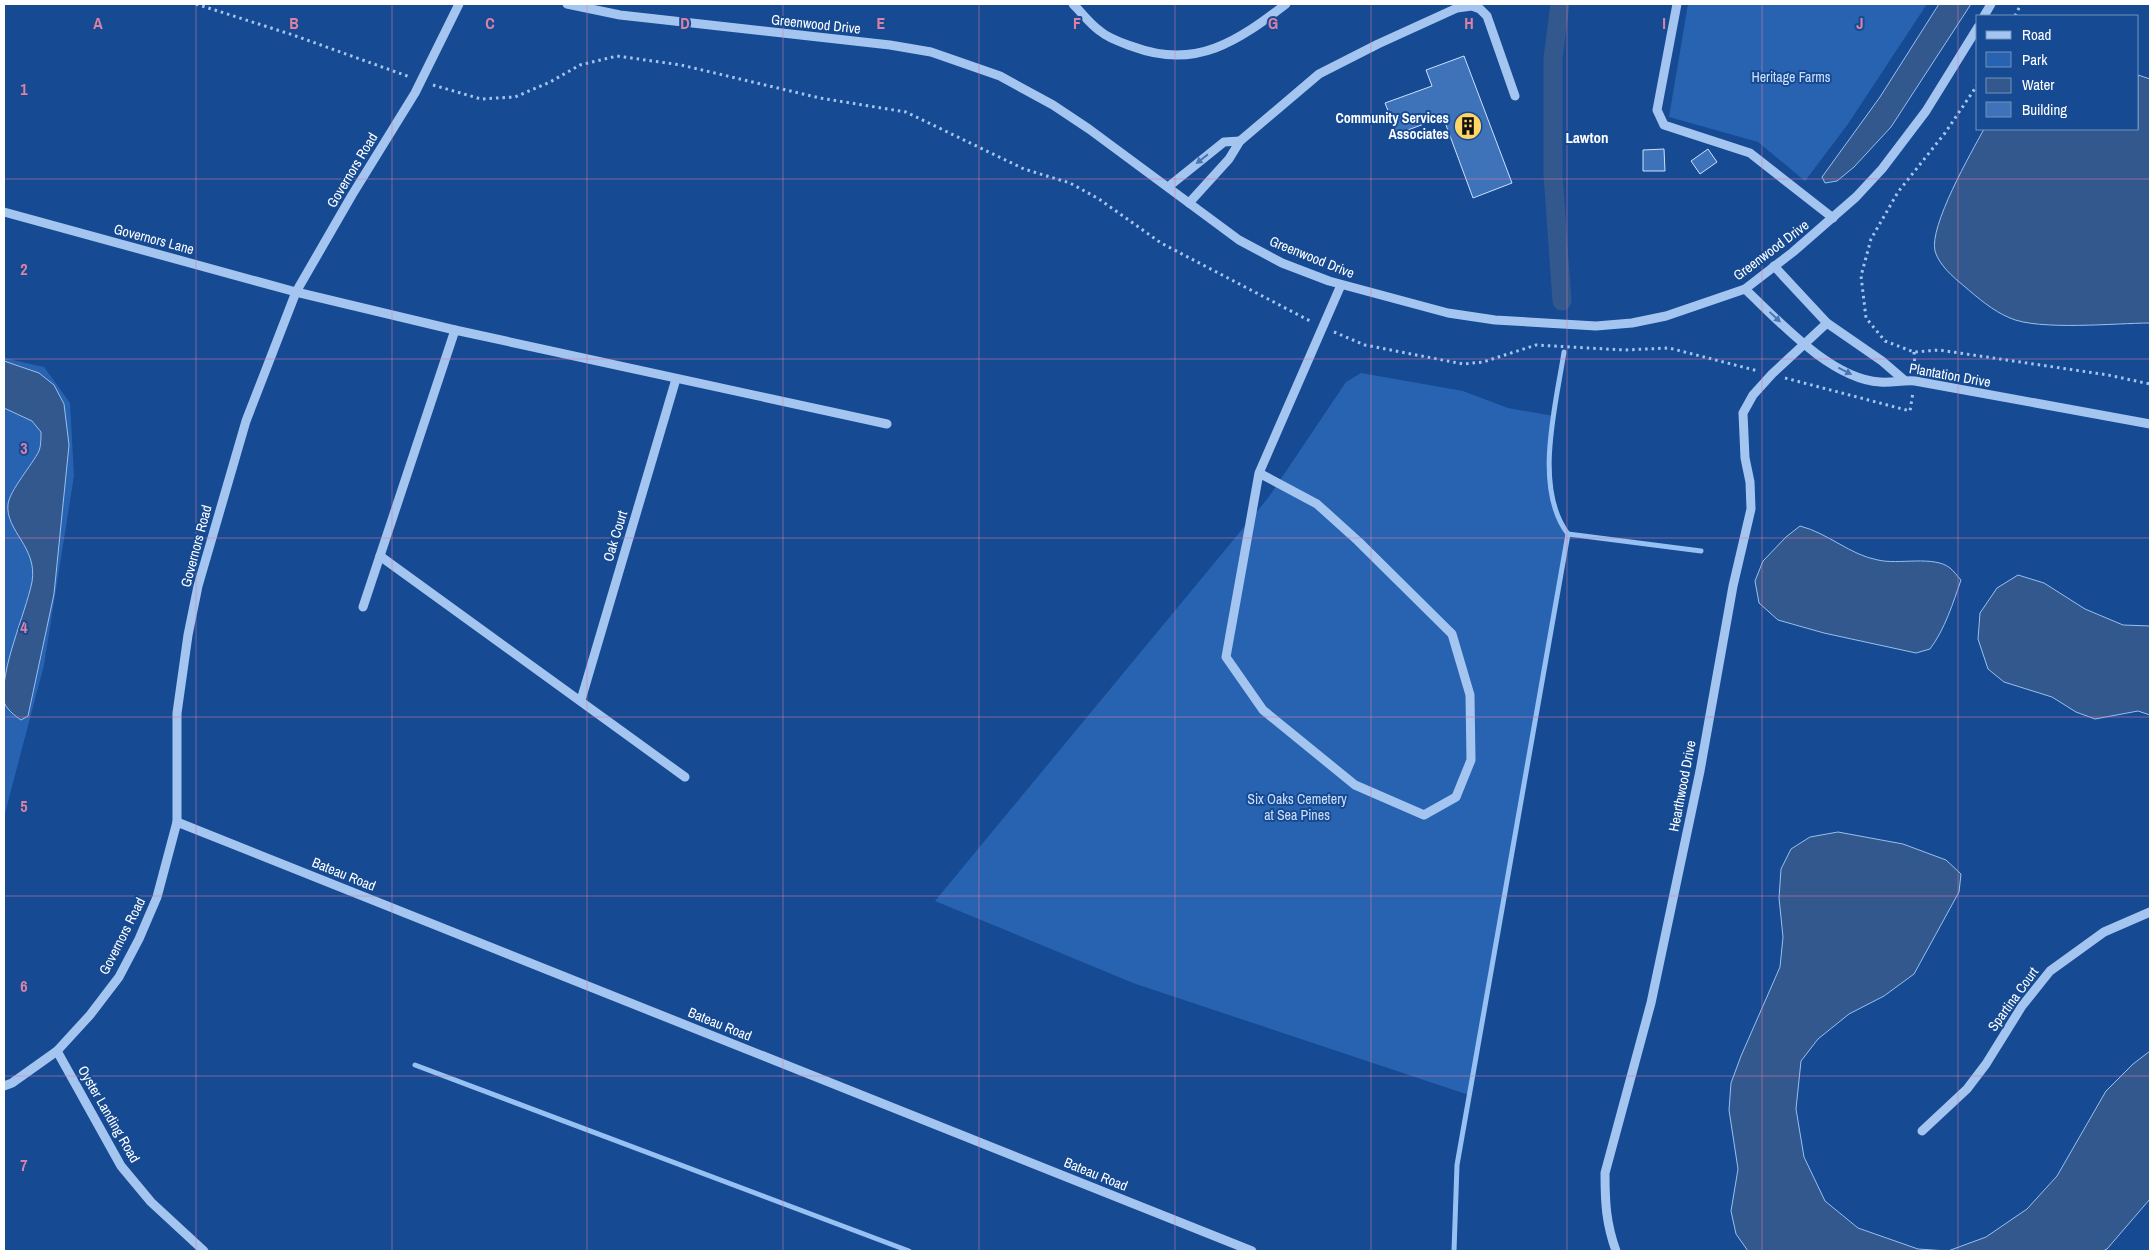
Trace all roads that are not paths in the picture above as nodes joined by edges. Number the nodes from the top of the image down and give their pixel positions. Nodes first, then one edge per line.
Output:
1 (459, 4) edge
2 (567, 4) edge
3 (1073, 4) edge
4 (1286, 4) edge
5 (1677, 4) edge
6 (1991, 4) edge
7 (1472, 5) edge
8 (1985, 15) edge
9 (1976, 30) edge
10 (1515, 96) dead end
11 (1240, 140) junction
12 (1168, 187) junction
13 (1189, 203) junction
14 (4, 212) edge
15 (1833, 218) junction
16 (1774, 266) junction
17 (1341, 285) junction
18 (1745, 289) junction
19 (296, 292) junction
20 (1827, 323) junction
21 (456, 330) junction
22 (1804, 344) junction
23 (676, 379) junction
24 (1904, 380) junction
25 (888, 424) dead end
26 (2150, 424) edge
27 (1259, 473) junction
28 (380, 556) junction
29 (362, 607) dead end
30 (581, 700) junction
31 (685, 777) dead end
32 (177, 822) junction
33 (2150, 912) edge
34 (58, 1051) junction
35 (4, 1086) edge
36 (1922, 1130) dead end
37 (204, 1251) edge
38 (1252, 1251) edge
39 (1616, 1251) edge

1 - 19 street, Governors Road
2 - 12 street, Greenwood Drive
3 - 4 street
5 - 15 street
6 - 8 street
7 - 10 street
7 - 11 street
9 - 15 street, Greenwood Drive
11 -> 12 street
11 - 13 street
12 - 13 street, Greenwood Drive
13 - 17 street, Greenwood Drive
14 - 19 street, Governors Lane
15 - 16 street, Greenwood Drive
16 - 18 street, Greenwood Drive
16 - 20 street
17 - 18 street, Greenwood Drive
17 - 27 street
18 -> 22 street, Plantation Drive
19 - 21 street
19 - 32 street, Governors Road
20 - 22 street, Hearthwood Drive
20 - 24 street
21 - 23 street
21 - 28 street
22 -> 24 street, Plantation Drive
22 - 39 street, Hearthwood Drive
23 - 25 street
23 - 30 street, Oak Court
24 - 26 street, Plantation Drive
27 - 27 street
28 - 29 street
28 - 30 street
30 - 31 street
32 - 34 street, Governors Road
32 - 38 street, Bateau Road
33 - 36 street, Spartina Court
34 - 35 street, Governors Road
34 - 37 street, Oyster Landing Road

